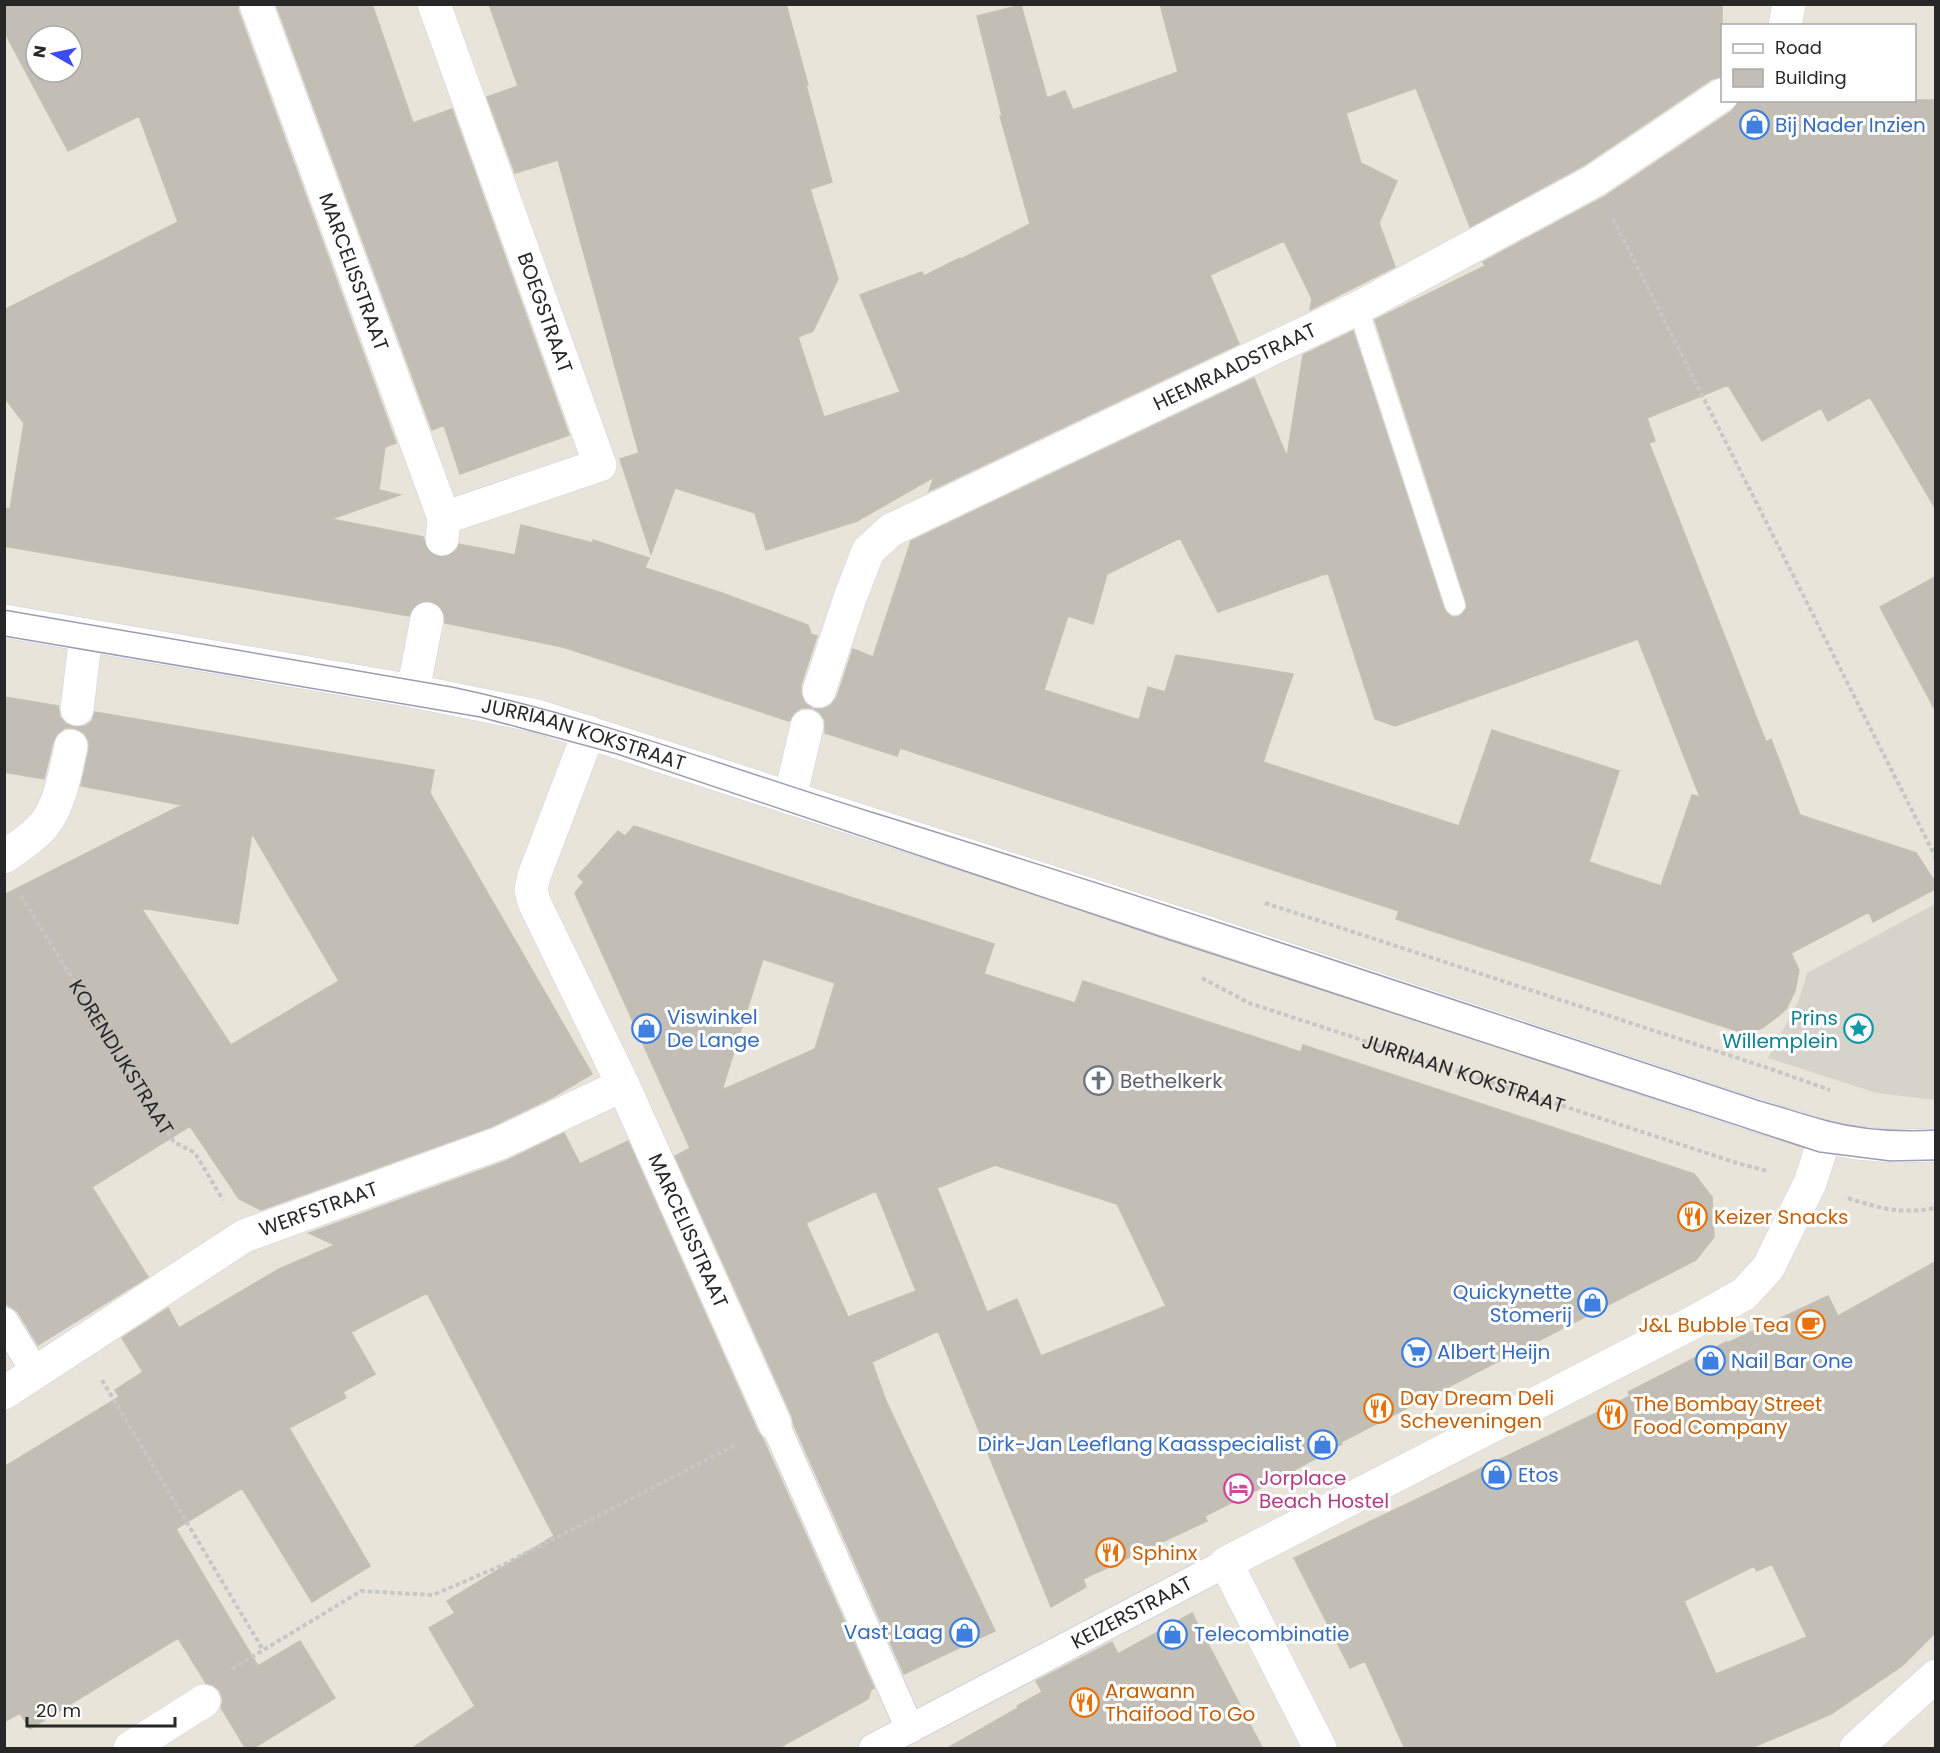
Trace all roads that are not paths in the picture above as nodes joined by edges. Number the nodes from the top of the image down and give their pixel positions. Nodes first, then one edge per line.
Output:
1 (256, 4) edge
2 (434, 4) edge
3 (1789, 4) edge
4 (1785, 24) edge
5 (1721, 96) edge
6 (1358, 308) junction
7 (443, 529) joint
8 (1455, 605) dead end
9 (427, 619) tunnel mouth
10 (4, 621) edge
11 (86, 635) junction
12 (412, 691) junction
13 (819, 691) dead end
14 (77, 709) dead end
15 (807, 726) dead end
16 (589, 732) junction
17 (72, 746) dead end
18 (790, 798) junction
19 (4, 857) edge
20 (623, 1085) junction
21 (1825, 1137) junction
22 (1935, 1145) edge
23 (4, 1321) edge
24 (36, 1372) junction
25 (4, 1393) edge
26 (775, 1424) joint
27 (1226, 1563) junction
28 (1935, 1676) edge
29 (204, 1701) road end
30 (910, 1729) junction
31 (130, 1749) edge
32 (873, 1749) edge
33 (1320, 1749) edge
34 (1856, 1749) edge

1 - 7 street, MARCELISSTRAAT
2 - 7 street, BOEGSTRAAT
3 - 4 street
5 - 6 street, HEEMRAADSTRAAT
6 - 8 lane
6 - 13 street, HEEMRAADSTRAAT
9 - 12 street
10 - 11 street, JURRIAAN KOKSTRAAT
11 - 12 street, JURRIAAN KOKSTRAAT
11 - 14 street
12 - 16 street, JURRIAAN KOKSTRAAT
15 - 18 street
16 - 18 street, JURRIAAN KOKSTRAAT
16 - 20 street, MARCELISSTRAAT
17 - 19 street
18 - 21 street, JURRIAAN KOKSTRAAT
20 - 24 street, WERFSTRAAT
20 - 26 street, MARCELISSTRAAT
21 - 22 street, JURRIAAN KOKSTRAAT
21 - 27 street, KEIZERSTRAAT
23 - 24 street
24 - 25 street, WERFSTRAAT
26 - 30 street, MARCELISSTRAAT
27 - 30 street, KEIZERSTRAAT
27 - 33 street
28 - 34 street
29 - 31 street
30 - 32 street, KEIZERSTRAAT

